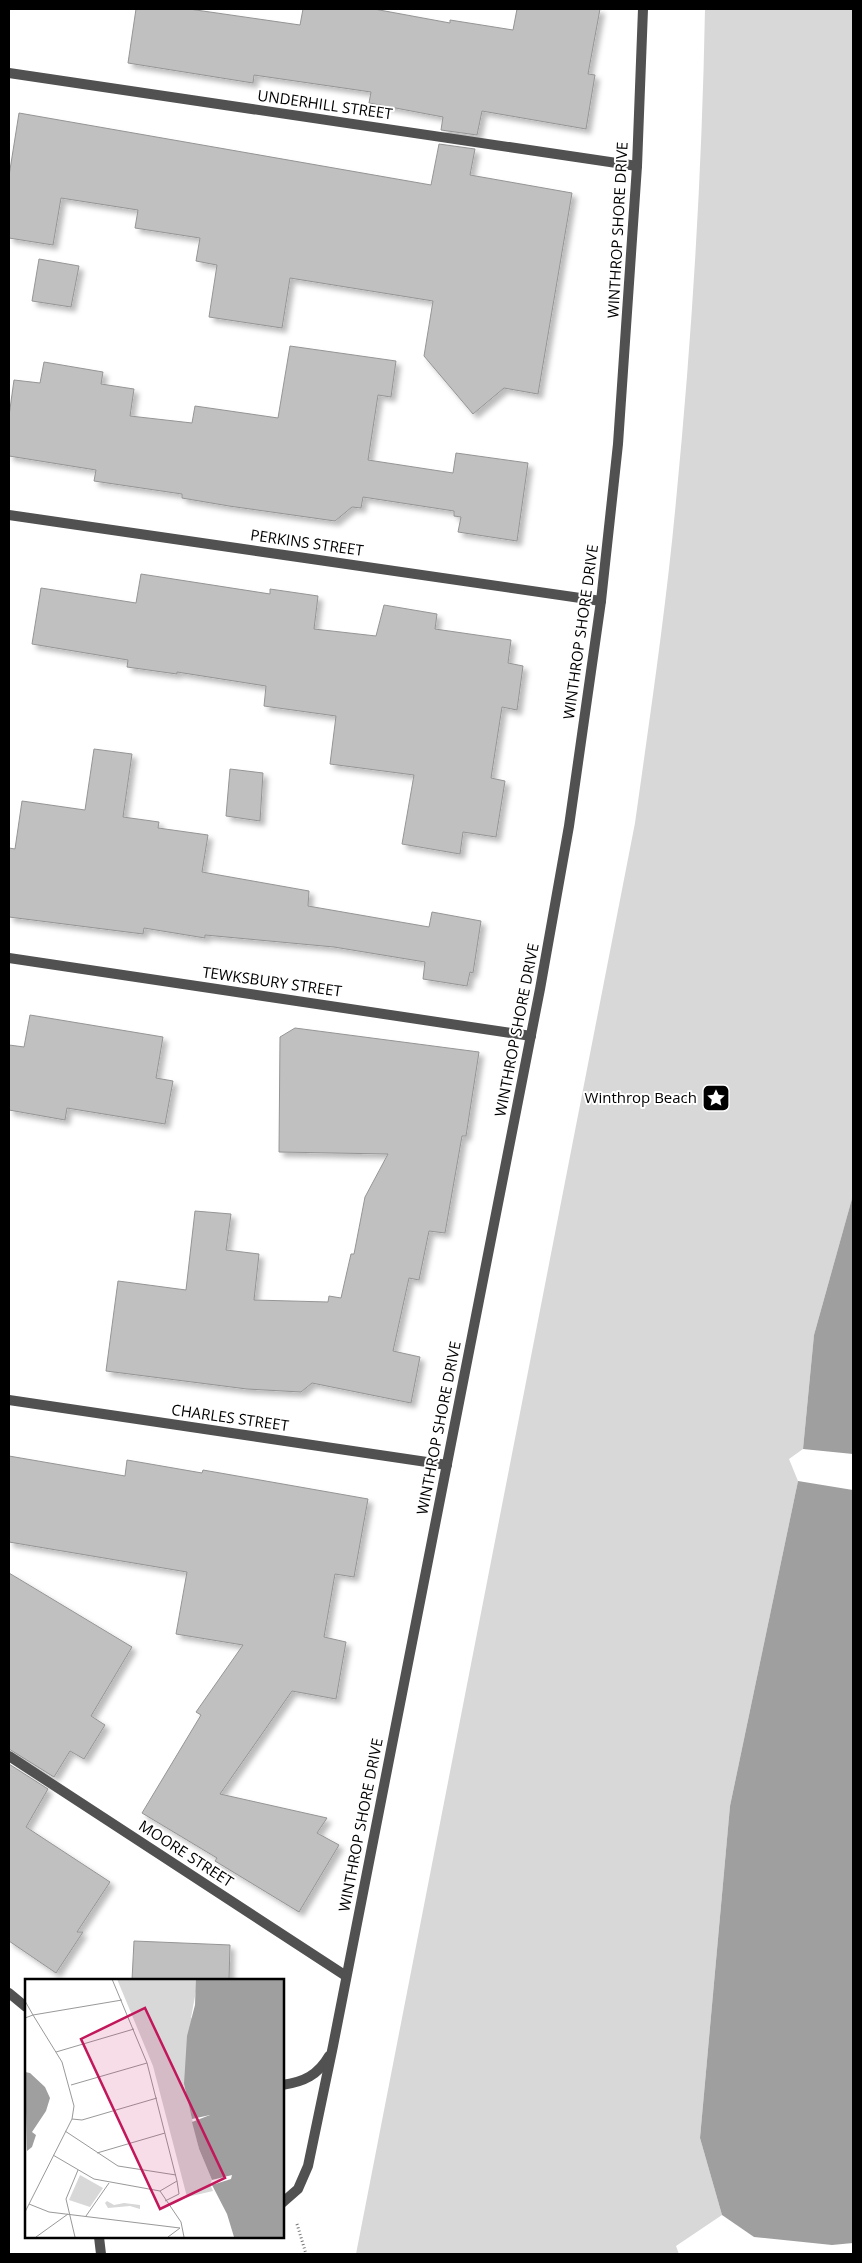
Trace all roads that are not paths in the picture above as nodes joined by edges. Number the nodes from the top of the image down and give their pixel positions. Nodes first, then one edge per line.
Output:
1 (643, 9) edge
2 (9, 73) edge
3 (637, 166) junction
4 (9, 514) edge
5 (601, 601) junction
6 (9, 958) edge
7 (531, 1036) junction
8 (9, 1400) edge
9 (447, 1465) junction
10 (9, 1756) edge
11 (346, 1976) junction
12 (9, 1992) edge
13 (25, 2006) edge
14 (333, 2046) junction
15 (284, 2085) edge
16 (284, 2201) edge
17 (99, 2238) edge
18 (101, 2254) edge

1 - 3 street, WINTHROP SHORE DRIVE
2 - 3 street, UNDERHILL STREET
3 - 5 street, WINTHROP SHORE DRIVE
4 - 5 street, PERKINS STREET
5 - 7 street, WINTHROP SHORE DRIVE
6 - 7 street, TEWKSBURY STREET
7 - 9 street, WINTHROP SHORE DRIVE
8 - 9 street, CHARLES STREET
9 - 11 street, WINTHROP SHORE DRIVE
10 - 11 street, MOORE STREET
11 - 14 street, WINTHROP SHORE DRIVE
12 - 13 street
14 - 15 street, WINTHROP SHORE DRIVE
14 - 16 street, WINTHROP SHORE DRIVE
17 - 18 street

